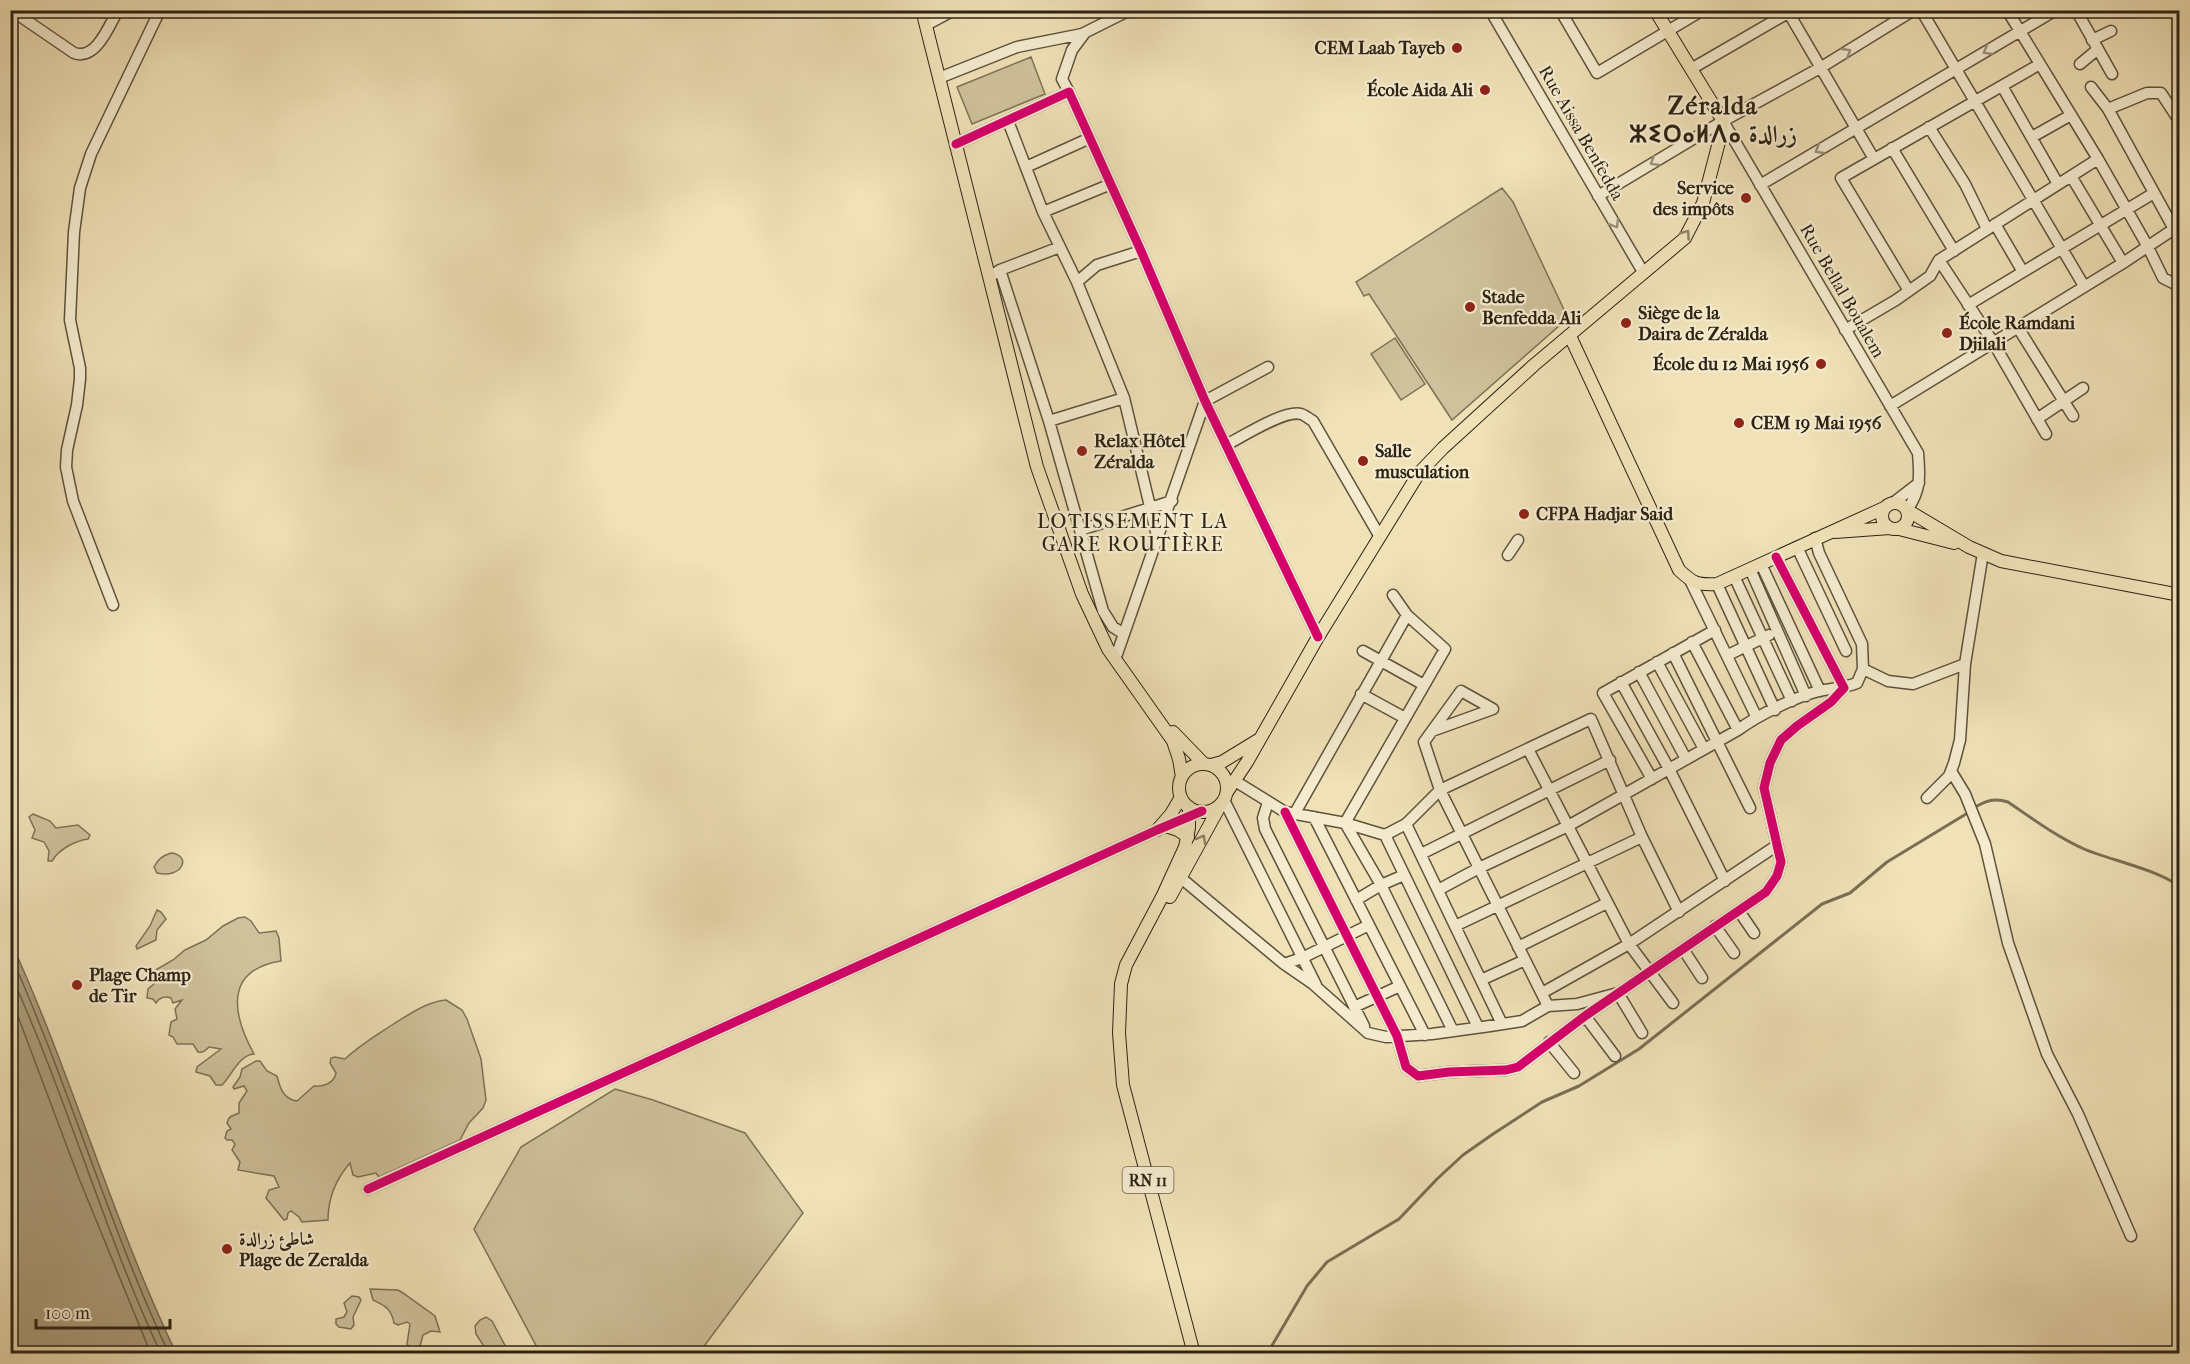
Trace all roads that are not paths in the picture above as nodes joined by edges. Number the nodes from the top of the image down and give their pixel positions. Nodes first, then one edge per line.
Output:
1 (118, 10) edge
2 (159, 10) edge
3 (922, 10) edge
4 (954, 10) edge
5 (1130, 10) edge
6 (1490, 10) edge
7 (1560, 10) edge
8 (1655, 10) edge
9 (1703, 10) edge
10 (1914, 10) edge
11 (1920, 10) edge
12 (2007, 10) edge
13 (2056, 10) edge
14 (2076, 10) edge
15 (1790, 11) edge
16 (16, 15) edge
17 (926, 25) junction
18 (1668, 31) junction
19 (2111, 31) dead end
20 (2020, 32) junction
21 (1084, 34) junction
22 (2095, 44) junction
23 (2040, 64) junction
24 (2080, 64) dead end
25 (1820, 68) junction
26 (1691, 69) junction
27 (1955, 70) junction
28 (2112, 74) dead end
29 (939, 78) junction
30 (2002, 86) junction
31 (2091, 87) dead end
32 (1069, 92) junction
33 (1974, 102) junction
34 (2108, 109) junction
35 (2071, 115) junction
36 (1008, 121) junction
37 (1722, 121) junction
38 (2180, 122) edge
39 (1856, 128) junction
40 (1929, 128) junction
41 (2032, 137) junction
42 (1090, 138) junction
43 (956, 144) junction
44 (1892, 148) junction
45 (1874, 159) junction
46 (2098, 159) junction
47 (1026, 167) junction
48 (2071, 176) junction
49 (1111, 184) junction
50 (2058, 184) junction
51 (1760, 185) junction
52 (2154, 193) junction
53 (1598, 196) junction
54 (2033, 200) junction
55 (2127, 209) junction
56 (1043, 212) junction
57 (1991, 226) junction
58 (2101, 226) junction
59 (2177, 227) edge
60 (1060, 247) junction
61 (2148, 247) junction
62 (2062, 248) junction
63 (1141, 251) junction
64 (1954, 251) junction
65 (1939, 261) junction
66 (2123, 263) junction
67 (1643, 272) junction
68 (2023, 272) junction
69 (994, 274) junction
70 (1077, 282) junction
71 (2175, 284) dead end
72 (2084, 286) junction
73 (1909, 291) junction
74 (1968, 305) junction
75 (2017, 326) junction
76 (1845, 330) junction
77 (1570, 336) junction
78 (1993, 342) junction
79 (1268, 368) dead end
80 (2083, 388) dead end
81 (1124, 398) junction
82 (1205, 401) junction
83 (2062, 402) junction
84 (1890, 406) junction
85 (2073, 416) dead end
86 (2037, 419) junction
87 (1049, 421) junction
88 (2046, 434) dead end
89 (1226, 445) junction
90 (1919, 483) junction
91 (1172, 501) junction
92 (1889, 505) junction
93 (1151, 508) junction
94 (1907, 510) junction
95 (1894, 529) junction
96 (1080, 530) junction
97 (1828, 532) junction
98 (1380, 537) junction
99 (1815, 538) junction
100 (1158, 540) junction
101 (1518, 540) dead end
102 (1797, 547) junction
103 (1969, 547) junction
104 (1983, 553) junction
105 (1508, 555) dead end
106 (1776, 557) junction
107 (1755, 566) junction
108 (1734, 576) junction
109 (1690, 580) junction
110 (1718, 584) junction
111 (1393, 595) dead end
112 (2180, 595) edge
113 (112, 605) dead end
114 (1407, 615) junction
115 (1715, 630) junction
116 (1777, 630) junction
117 (1124, 634) junction
118 (1103, 637) junction
119 (1318, 637) junction
120 (1763, 638) junction
121 (1692, 642) junction
122 (1862, 644) junction
123 (1746, 646) junction
124 (1363, 651) dead end
125 (1846, 651) junction
126 (1673, 653) junction
127 (1117, 654) junction
128 (1728, 655) junction
129 (1829, 659) junction
130 (1380, 660) junction
131 (1657, 662) junction
132 (1965, 664) junction
133 (1863, 669) junction
134 (1639, 672) junction
135 (1621, 682) junction
136 (1424, 685) junction
137 (1844, 688) junction
138 (1820, 691) junction
139 (1361, 693) junction
140 (1806, 696) junction
141 (1792, 700) junction
142 (1775, 710) junction
143 (1756, 717) junction
144 (1405, 718) junction
145 (1432, 730) junction
146 (1738, 730) junction
147 (1258, 739) junction
148 (1718, 741) junction
149 (1527, 749) junction
150 (1704, 749) junction
151 (1686, 759) junction
152 (1610, 760) junction
153 (1208, 764) junction
154 (1670, 769) junction
155 (1951, 771) junction
156 (1182, 777) junction
157 (1652, 779) junction
158 (1235, 781) junction
159 (1440, 790) junction
160 (1550, 790) junction
161 (1623, 795) junction
162 (1181, 797) junction
163 (1224, 798) junction
164 (1927, 798) dead end
165 (1268, 802) junction
166 (1750, 808) dead end
167 (1189, 812) junction
168 (1290, 812) junction
169 (1314, 818) junction
170 (1345, 823) junction
171 (1406, 824) junction
172 (1568, 826) junction
173 (1161, 828) junction
174 (1463, 833) junction
175 (1385, 835) junction
176 (1188, 837) junction
177 (1642, 837) junction
178 (1776, 846) junction
179 (1421, 854) junction
180 (1587, 863) junction
181 (1479, 868) junction
182 (1404, 875) junction
183 (1181, 878) junction
184 (1725, 880) junction
185 (1382, 885) junction
186 (1438, 890) junction
187 (1356, 900) junction
188 (1607, 903) junction
189 (1498, 906) junction
190 (1738, 911) junction
191 (1679, 912) junction
192 (1369, 925) junction
193 (1455, 926) junction
194 (1715, 926) junction
195 (1754, 933) dead end
196 (1348, 936) junction
197 (1629, 944) junction
198 (1324, 947) junction
199 (1518, 947) junction
200 (1683, 948) junction
201 (1734, 953) dead end
202 (1302, 958) junction
203 (1525, 960) junction
204 (1284, 964) junction
205 (1650, 971) junction
206 (1702, 978) dead end
207 (1481, 980) junction
208 (1400, 986) junction
209 (1317, 987) junction
210 (1542, 993) junction
211 (1618, 993) junction
212 (1377, 997) junction
213 (1673, 1003) dead end
214 (1120, 1004) junction
215 (1548, 1006) junction
216 (1354, 1007) junction
217 (1585, 1016) junction
218 (1502, 1024) junction
219 (1478, 1028) junction
220 (1453, 1031) junction
221 (1368, 1033) junction
222 (1642, 1033) dead end
223 (1425, 1035) junction
224 (1397, 1036) junction
225 (1549, 1042) junction
226 (1615, 1056) dead end
227 (1574, 1073) dead end
228 (368, 1189) dead end
229 (2131, 1236) dead end
230 (1194, 1353) edge

1 - 16 street
2 - 113 street
3 - 17 main road
4 - 17 street
5 - 21 street
6 - 53 street, Rue Aissa Benfedda
7 - 18 street
8 - 18 main road
9 - 18 street
25 -> 10 street
11 - 27 street
12 - 20 street
13 - 20 street
14 - 22 street
15 - 25 street
15 - 26 street
17 - 29 main road
18 - 26 main road
19 - 22 street
20 - 23 street
20 -> 27 street
21 - 29 street
21 - 32 street
22 - 24 street
22 - 28 street
23 - 30 street
23 - 35 street
25 - 37 street
25 - 39 street
26 - 37 main road
27 - 33 street
27 - 39 street
29 - 43 main road
30 - 33 street
30 - 41 street
31 - 34 street
32 - 36 street
32 - 42 street
33 - 40 street
33 - 54 street
34 - 38 street
34 - 52 street
35 - 41 street
35 - 46 street
36 - 43 street
36 - 47 street
37 - 51 street, Rue Bellal Boualem
37 -> 53 street
67 -> 37 main road, RN 11
39 - 45 street
39 -> 51 street
40 - 44 street
40 - 57 street
41 - 50 street
42 - 47 street
42 - 49 street
43 - 69 main road
44 - 45 street
44 - 64 street
45 - 73 street
46 - 48 street
46 - 55 street
47 - 56 street
48 - 50 street
48 - 58 street
49 - 56 street
49 - 63 street
50 - 54 street
51 - 76 street, Rue Bellal Boualem
52 - 55 street
52 - 59 street
53 -> 67 street, Rue Aissa Benfedda
54 - 57 street
54 - 62 street
55 - 58 street
55 - 61 street
56 - 60 street
57 - 64 street
57 - 68 street
58 - 62 street
58 - 66 street
59 - 61 street
60 - 69 street
60 - 70 street
61 - 66 street
61 - 71 street
62 - 68 street
62 - 72 street
63 - 70 street
63 - 82 street
64 - 65 street
65 - 73 street
65 - 74 street
66 - 72 street
67 - 77 main road, RN 11
68 - 74 street
69 - 87 street
69 - 118 main road
70 - 81 street
72 - 75 street
73 - 76 street
74 - 78 street
75 - 78 street
75 - 83 street
76 - 84 street, Rue Bellal Boualem
77 - 98 main road, RN 11
77 - 109 main road
78 - 84 street
78 - 86 street
79 - 82 street
80 - 83 street
81 - 87 street
81 - 93 street
82 - 89 street
82 - 91 street
83 - 85 street
83 - 86 street
84 - 90 street, Rue Bellal Boualem
86 - 88 street
87 - 96 street
89 - 98 street
89 - 119 street
90 - 92 street
90 - 94 street
91 - 93 street
91 - 100 street
92 - 94 main road
92 - 95 main road
92 - 97 main road
93 - 96 street
93 - 100 street
94 - 95 main road
94 - 103 main road
95 - 97 main road
95 - 103 main road
96 - 117 street
97 - 99 main road
98 - 119 main road, RN 11
99 - 102 main road
99 - 122 street
100 - 117 street
101 - 105 street
102 - 106 main road
102 - 125 street
103 - 104 main road
104 - 112 main road
104 - 132 street
106 - 107 main road
106 - 129 street
107 - 108 main road
107 - 116 street
107 - 138 street
108 - 110 main road
108 - 120 street
109 - 110 main road
109 - 115 street
110 - 123 street
111 - 114 street
114 - 130 street
114 - 136 street
115 - 121 street
115 - 128 street
116 - 120 street
116 - 140 street
117 - 127 street
118 - 127 main road
118 - 156 main road
119 - 147 main road, RN 11
120 - 123 street
120 - 141 street
121 - 126 street
121 - 146 street
122 - 125 street
122 - 133 street
123 - 128 street
123 - 142 street
124 - 130 street
125 - 129 street
126 - 131 street
126 - 148 street
127 - 153 main road
128 - 143 street
129 - 137 street
130 - 136 street
130 - 139 street
131 - 134 street
131 - 150 street
132 - 133 street
132 - 155 street
133 - 137 street
134 - 135 street
134 - 151 street
135 - 154 street
135 - 157 street
136 - 144 street
137 - 138 street
137 - 178 street
138 - 140 street
139 - 144 street
139 - 168 street
140 - 141 street
141 - 142 street
142 - 143 street
143 - 146 street
144 - 170 street
145 - 145 street
145 - 159 street
146 - 148 street
147 - 153 main road
147 - 158 main road, RN 11
148 - 150 street
148 - 166 street
149 - 152 street
149 - 159 street
149 - 160 street
150 - 151 street
151 - 154 street
152 - 160 street
152 - 161 street
153 - 156 main road
153 - 163 main road
154 - 157 street
154 - 184 street
155 - 164 street
155 - 229 street
156 - 162 main road
157 - 161 street
158 - 163 main road, RN 11
158 - 165 street
159 - 171 street
159 - 174 street
160 - 172 street
160 - 174 street
161 - 172 street
161 - 177 street
162 - 167 main road
162 - 173 main road
163 - 167 main road
183 -> 163 main road, RN 11
163 - 202 street
165 - 168 street
165 - 198 street
167 - 173 street
167 - 176 main road
168 - 169 street
168 - 196 street
169 - 170 street
169 - 187 street
170 - 175 street
170 - 185 street
171 - 175 street
171 - 179 street
172 - 180 street
172 - 181 street
173 - 176 main road
173 - 228 street
174 - 179 street
174 - 181 street
175 - 182 street
176 - 214 main road
177 - 180 street
177 - 191 street
178 - 184 street
178 - 190 street
179 - 186 street
180 - 188 street
180 - 189 street
181 - 186 street
181 - 189 street
182 - 185 street
182 - 219 street
183 - 204 street
183 - 214 main road, RN 11
184 - 191 street
185 - 187 street
185 - 220 street
186 - 193 street
187 - 192 street
188 - 197 street
188 - 199 street
189 - 193 street
189 - 199 street
190 - 194 street
190 - 195 street
191 - 197 street
192 - 196 street
192 - 208 street
193 - 207 street
194 - 200 street
194 - 201 street
196 - 198 street
196 - 212 street
197 - 205 street
197 - 210 street
198 - 202 street
198 - 216 street
199 - 203 street
200 - 205 street
200 - 206 street
202 - 204 street
202 - 209 street
203 - 207 street
203 - 210 street
204 - 209 street
205 - 211 street
205 - 213 street
207 - 218 street
208 - 212 street
208 - 223 street
209 - 221 street
210 - 215 street
211 - 215 street
211 - 217 street
211 - 222 street
212 - 216 street
212 - 224 street
214 - 230 main road, RN 11
215 - 218 street
216 - 221 street
217 - 225 street
217 - 226 street
218 - 219 street
219 - 220 street
220 - 223 street
221 - 224 street
223 - 224 street
224 - 225 street
225 - 227 street

